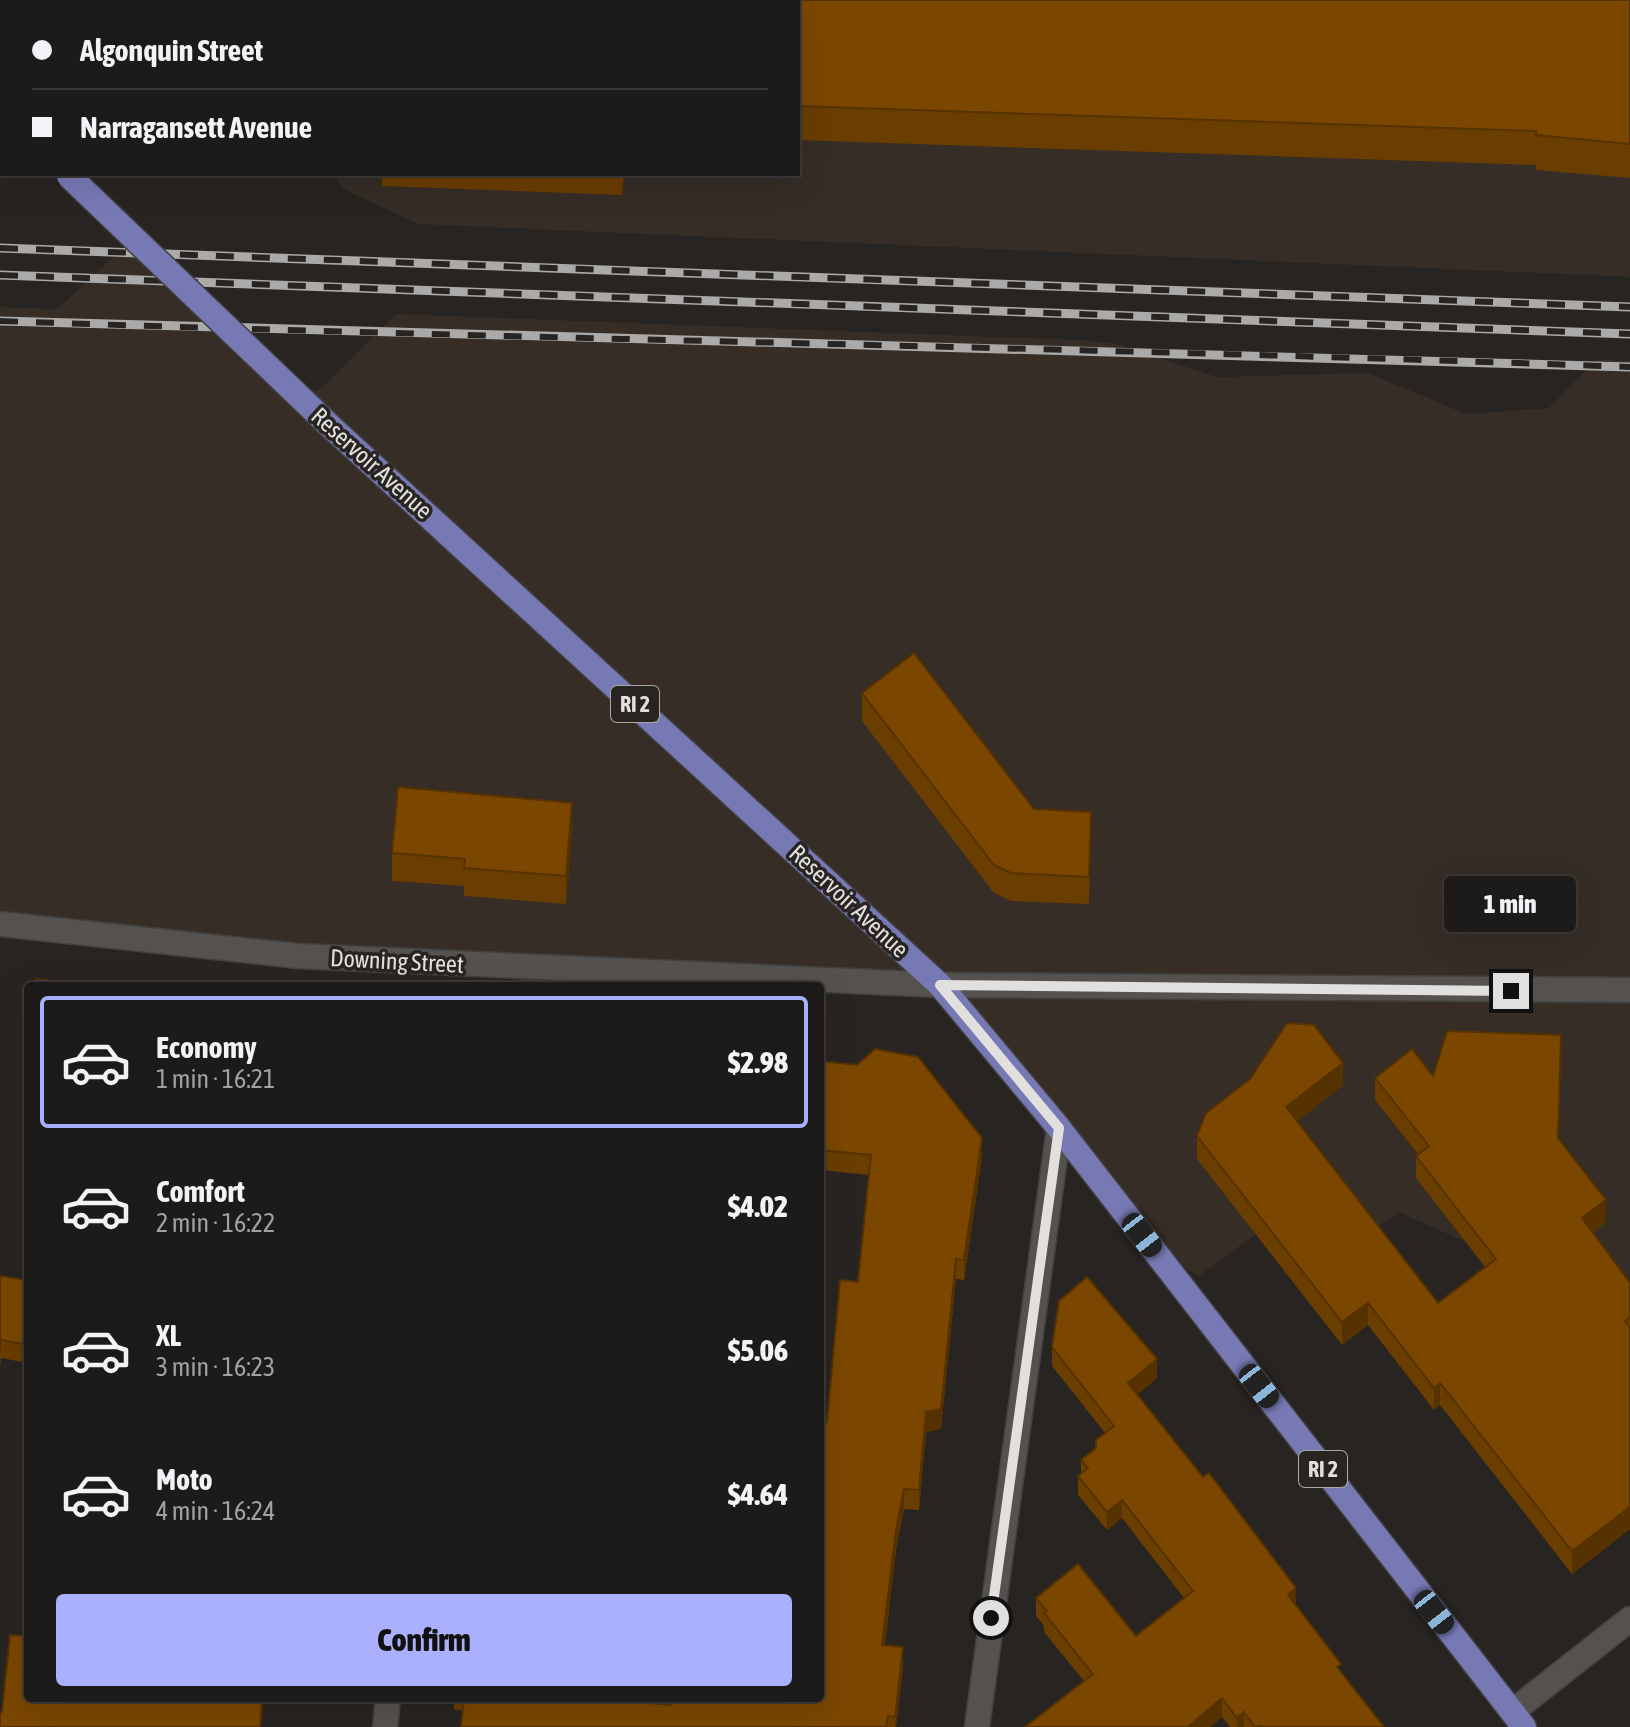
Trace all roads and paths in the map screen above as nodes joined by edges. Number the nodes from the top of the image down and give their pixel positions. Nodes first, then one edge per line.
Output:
1 (69, 176) edge
2 (0, 924) edge
3 (460, 975) edge
4 (796, 982) edge
5 (824, 983) edge
6 (940, 985) junction
7 (1630, 990) edge
8 (1059, 1128) junction
9 (1630, 1619) edge
10 (388, 1702) edge
11 (1518, 1720) edge
12 (385, 1727) edge
13 (977, 1727) edge

1 - 6 main road, Reservoir Avenue / RI 2, bridge
2 - 3 street, Downing Street
3 - 4 street, Downing Street
5 - 6 street, Downing Street
6 - 7 street, Downing Street
6 - 8 main road, Reservoir Avenue / RI 2
8 - 11 main road, Reservoir Avenue / RI 2
8 - 13 street
9 - 11 street
10 - 12 street

